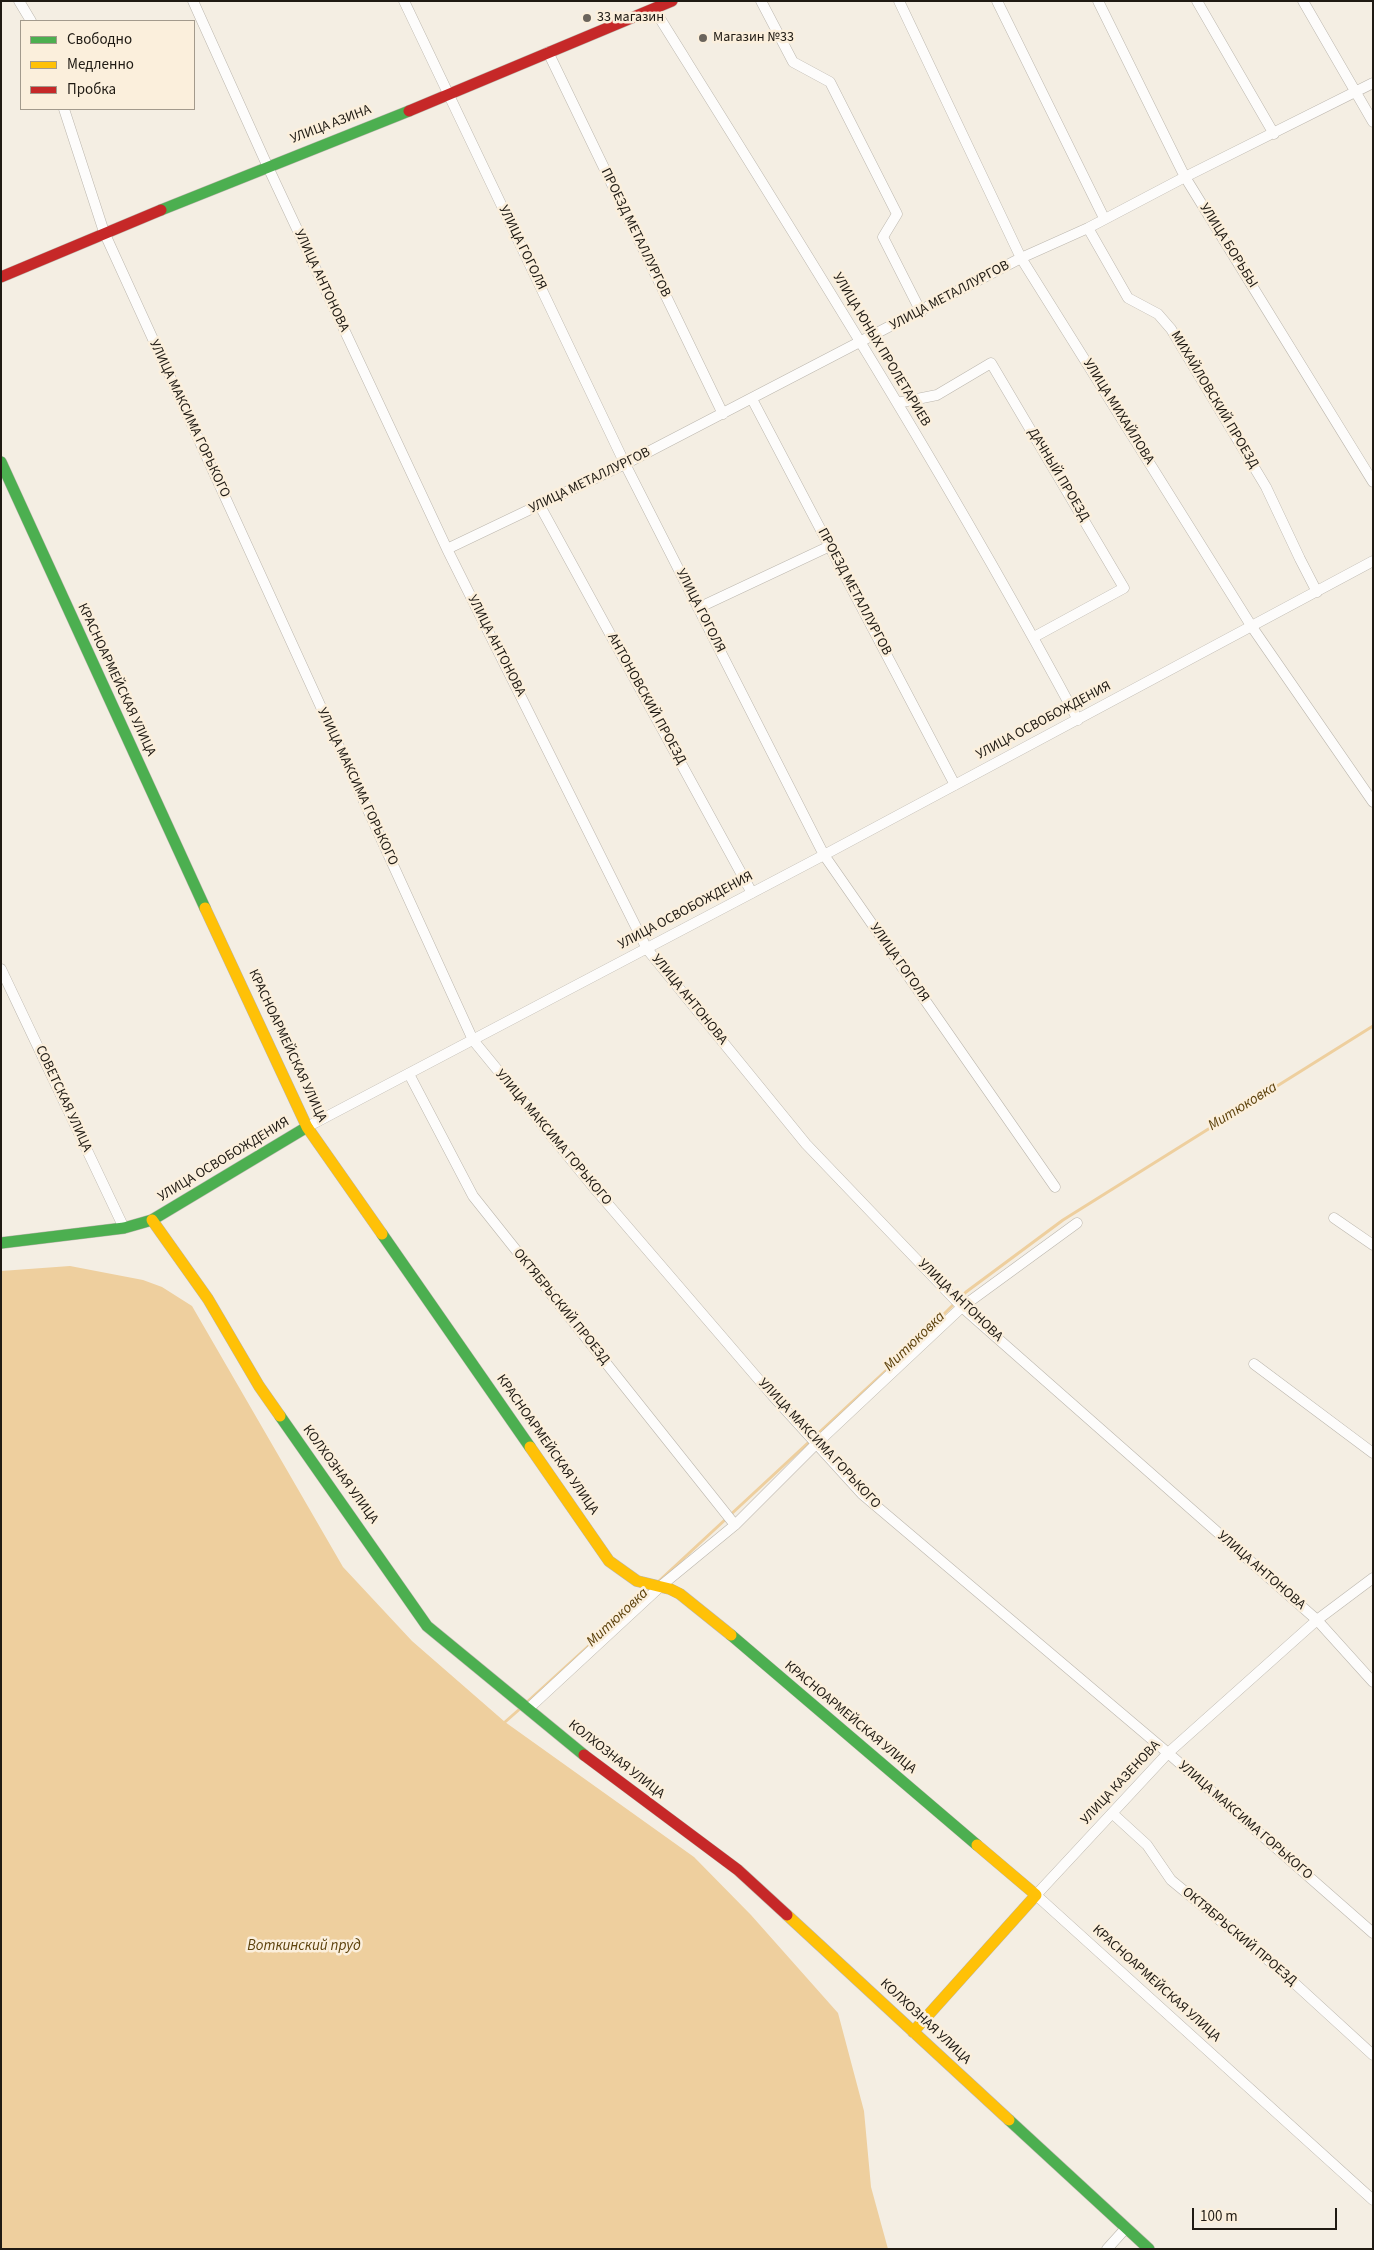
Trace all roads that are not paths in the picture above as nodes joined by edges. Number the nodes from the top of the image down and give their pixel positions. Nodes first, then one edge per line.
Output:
1 (19, 1) edge
2 (194, 1) edge
3 (404, 1) edge
4 (672, 1) edge
5 (761, 1) edge
6 (898, 1) edge
7 (997, 1) edge
8 (1098, 1) edge
9 (1197, 1) edge
10 (1303, 1) edge
11 (651, 5) edge
12 (30, 20) edge
13 (548, 52) junction
14 (1373, 83) edge
15 (1356, 91) junction
16 (449, 95) junction
17 (64, 110) edge
18 (1373, 122) edge
19 (1274, 134) junction
20 (267, 165) junction
21 (1185, 176) junction
22 (1104, 218) junction
23 (1088, 228) junction
24 (104, 232) junction
25 (1022, 258) junction
26 (1, 277) edge
27 (921, 312) junction
28 (860, 344) junction
29 (752, 400) junction
30 (897, 403) junction
31 (722, 414) junction
32 (1, 462) edge
33 (626, 464) junction
34 (1373, 482) edge
35 (540, 506) junction
36 (830, 546) junction
37 (447, 549) junction
38 (1373, 561) edge
39 (1317, 592) junction
40 (698, 608) junction
41 (1252, 627) junction
42 (1034, 637) junction
43 (1078, 720) junction
44 (956, 785) junction
45 (1373, 802) edge
46 (824, 855) junction
47 (752, 893) junction
48 (647, 948) junction
49 (1, 969) edge
50 (473, 1040) junction
51 (408, 1074) junction
52 (307, 1127) junction
53 (1056, 1187) dead end
54 (1334, 1218) dead end
55 (152, 1220) junction
56 (1077, 1223) dead end
57 (124, 1228) junction
58 (1, 1243) edge
59 (1373, 1245) edge
60 (961, 1306) junction
61 (1254, 1364) dead end
62 (816, 1444) junction
63 (1373, 1453) edge
64 (735, 1525) junction
65 (1373, 1578) edge
66 (662, 1585) junction
67 (1317, 1620) junction
68 (1373, 1682) edge
69 (528, 1709) junction
70 (1168, 1754) junction
71 (1112, 1813) junction
72 (1036, 1895) junction
73 (1373, 1933) edge
74 (914, 2032) junction
75 (1373, 2055) edge
76 (1373, 2200) edge
77 (1126, 2228) junction
78 (1107, 2249) edge
79 (1149, 2249) edge

1 - 12 street
2 - 20 street, УЛИЦА АНТОНОВА
3 - 16 street, УЛИЦА ГОГОЛЯ
4 - 11 street, УЛИЦА АЗИНА
5 - 27 street
6 - 25 street, УЛИЦА МИХАЙЛОВА
7 - 22 street
8 - 21 street, УЛИЦА БОРЬБЫ
9 - 19 street
10 - 15 street
11 - 13 street, УЛИЦА АЗИНА
11 - 28 street, УЛИЦА ЮНЫХ ПРОЛЕТАРИЕВ
13 - 16 street, УЛИЦА АЗИНА
13 - 31 street, ПРОЕЗД МЕТАЛЛУРГОВ
14 - 15 street, УЛИЦА МЕТАЛЛУРГОВ
15 - 18 street
15 - 19 street, УЛИЦА МЕТАЛЛУРГОВ
16 - 20 street, УЛИЦА АЗИНА
16 - 33 street, УЛИЦА ГОГОЛЯ
17 - 24 street, УЛИЦА МАКСИМА ГОРЬКОГО
19 - 21 street, УЛИЦА МЕТАЛЛУРГОВ
20 - 24 street, УЛИЦА АЗИНА
20 - 37 street, УЛИЦА АНТОНОВА
21 - 22 street, УЛИЦА МЕТАЛЛУРГОВ
21 - 34 street, УЛИЦА БОРЬБЫ
22 - 23 street, УЛИЦА МЕТАЛЛУРГОВ
23 - 25 street, УЛИЦА МЕТАЛЛУРГОВ
23 - 39 street, МИХАЙЛОВСКИЙ ПРОЕЗД
24 - 26 street, УЛИЦА АЗИНА
24 - 50 street, УЛИЦА МАКСИМА ГОРЬКОГО
25 - 27 street, УЛИЦА МЕТАЛЛУРГОВ
25 - 41 street, УЛИЦА МИХАЙЛОВА
27 - 28 street, УЛИЦА МЕТАЛЛУРГОВ
28 - 29 street, УЛИЦА МЕТАЛЛУРГОВ
28 - 30 street, УЛИЦА ЮНЫХ ПРОЛЕТАРИЕВ
29 - 31 street, УЛИЦА МЕТАЛЛУРГОВ
29 - 36 street, ПРОЕЗД МЕТАЛЛУРГОВ
30 - 42 street, УЛИЦА ЮНЫХ ПРОЛЕТАРИЕВ
30 - 42 street, ДАЧНЫЙ ПРОЕЗД
31 - 33 street, УЛИЦА МЕТАЛЛУРГОВ
32 - 52 street, КРАСНОАРМЕЙСКАЯ УЛИЦА
33 - 35 street, УЛИЦА МЕТАЛЛУРГОВ
33 - 40 street, УЛИЦА ГОГОЛЯ
35 - 37 street, УЛИЦА МЕТАЛЛУРГОВ
35 - 47 street, АНТОНОВСКИЙ ПРОЕЗД
36 - 40 street
36 - 44 street, ПРОЕЗД МЕТАЛЛУРГОВ
37 - 48 street, УЛИЦА АНТОНОВА
38 - 39 street, УЛИЦА ОСВОБОЖДЕНИЯ
39 - 41 street, УЛИЦА ОСВОБОЖДЕНИЯ
40 - 46 street, УЛИЦА ГОГОЛЯ
41 - 43 street, УЛИЦА ОСВОБОЖДЕНИЯ
41 - 45 street, УЛИЦА МИХАЙЛОВА
42 - 43 street, УЛИЦА ЮНЫХ ПРОЛЕТАРИЕВ
43 - 44 street, УЛИЦА ОСВОБОЖДЕНИЯ
44 - 46 street, УЛИЦА ОСВОБОЖДЕНИЯ
46 - 47 street, УЛИЦА ОСВОБОЖДЕНИЯ
46 - 53 street, УЛИЦА ГОГОЛЯ
47 - 48 street, УЛИЦА ОСВОБОЖДЕНИЯ
48 - 50 street, УЛИЦА ОСВОБОЖДЕНИЯ
48 - 60 street, УЛИЦА АНТОНОВА
49 - 57 street, СОВЕТСКАЯ УЛИЦА
50 - 51 street, УЛИЦА ОСВОБОЖДЕНИЯ
50 - 62 street, УЛИЦА МАКСИМА ГОРЬКОГО
51 - 52 street, УЛИЦА ОСВОБОЖДЕНИЯ
51 - 64 street, ОКТЯБРЬСКИЙ ПРОЕЗД
52 - 55 street, УЛИЦА ОСВОБОЖДЕНИЯ
52 - 66 street, КРАСНОАРМЕЙСКАЯ УЛИЦА
54 - 59 street
55 - 57 street, УЛИЦА ОСВОБОЖДЕНИЯ
55 - 69 street, КОЛХОЗНАЯ УЛИЦА
56 - 60 street
57 - 58 street, УЛИЦА ОСВОБОЖДЕНИЯ
60 - 62 street
60 - 67 street, УЛИЦА АНТОНОВА
61 - 63 street
62 - 64 street
62 - 70 street, УЛИЦА МАКСИМА ГОРЬКОГО
64 - 66 street
65 - 67 street, УЛИЦА КАЗЕНОВА
66 - 69 street
66 - 72 street, КРАСНОАРМЕЙСКАЯ УЛИЦА
67 - 68 street, УЛИЦА АНТОНОВА
67 - 70 street, УЛИЦА КАЗЕНОВА
69 - 74 street, КОЛХОЗНАЯ УЛИЦА
70 - 71 street, УЛИЦА КАЗЕНОВА
70 - 73 street, УЛИЦА МАКСИМА ГОРЬКОГО
71 - 72 street, УЛИЦА КАЗЕНОВА
71 - 75 street, ОКТЯБРЬСКИЙ ПРОЕЗД
72 - 74 street, УЛИЦА КАЗЕНОВА
72 - 76 street, КРАСНОАРМЕЙСКАЯ УЛИЦА
74 - 77 street, КОЛХОЗНАЯ УЛИЦА
77 - 78 street
77 - 79 street, КОЛХОЗНАЯ УЛИЦА

